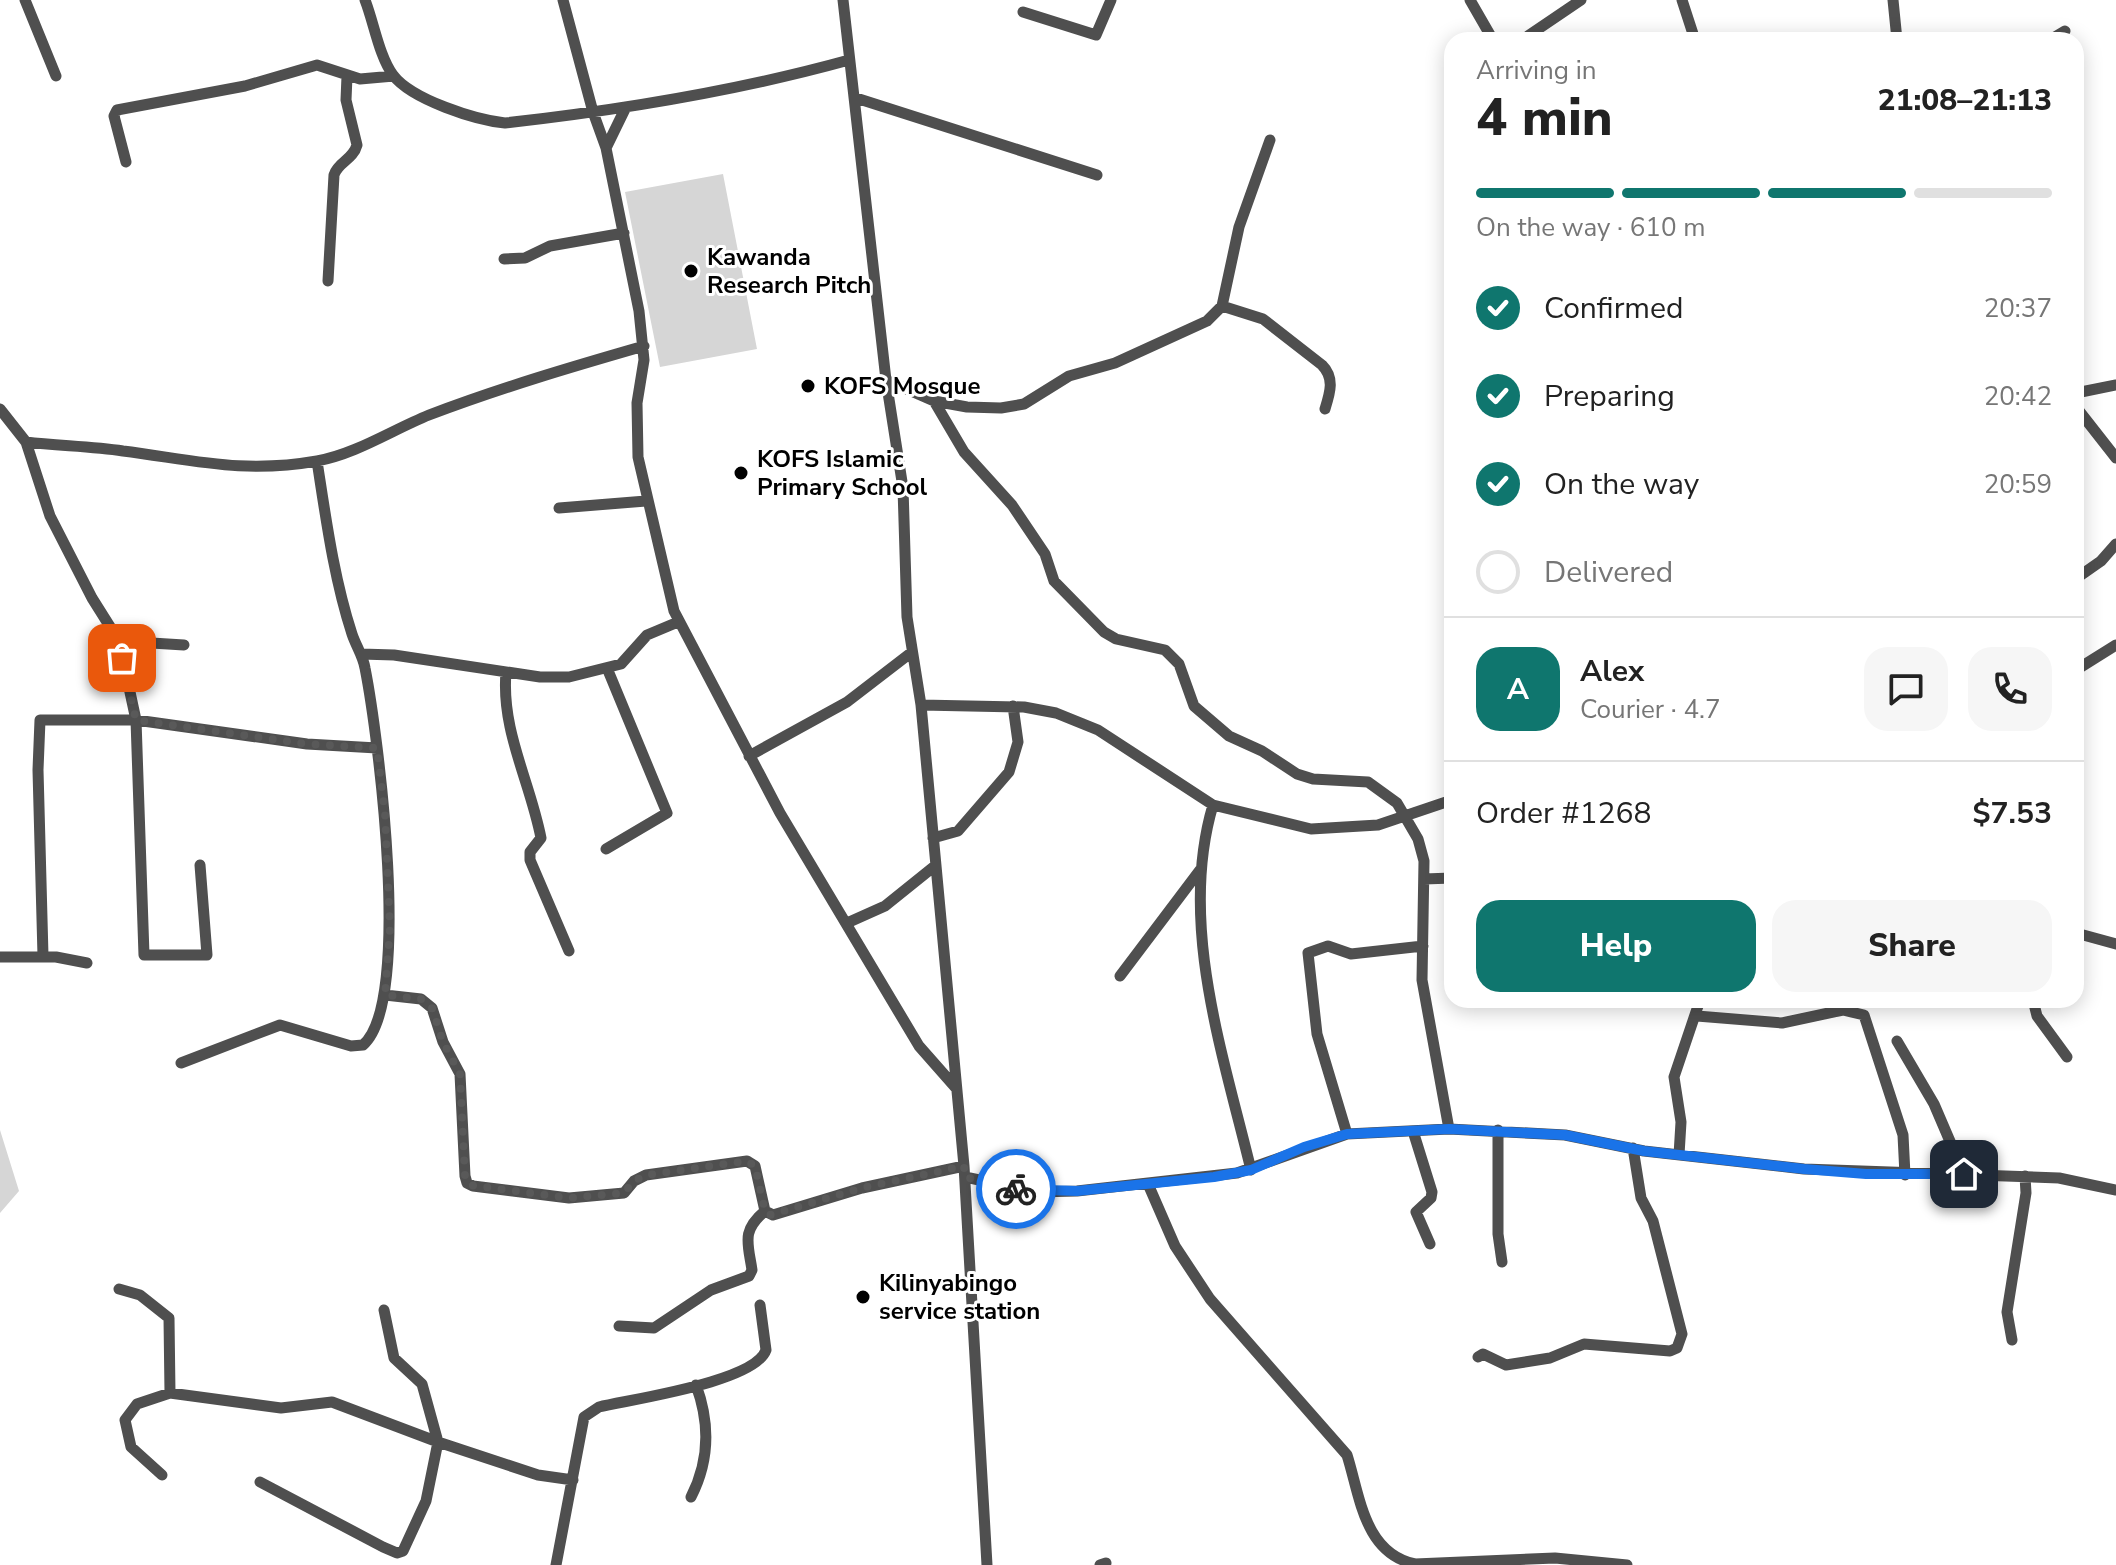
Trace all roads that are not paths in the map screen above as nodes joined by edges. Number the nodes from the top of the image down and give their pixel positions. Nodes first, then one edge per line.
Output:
1 (25, 0) edge
2 (365, 0) edge
3 (563, 0) edge
4 (843, 0) edge
5 (1111, 0) edge
6 (1470, 0) edge
7 (1581, 0) edge
8 (1682, 0) edge
9 (1893, 0) edge
10 (1023, 12) dead end
11 (1488, 32) edge
12 (1534, 32) edge
13 (1692, 32) edge
14 (1896, 32) edge
15 (849, 60) junction
16 (56, 76) dead end
17 (347, 76) junction
18 (394, 76) junction
19 (856, 98) junction
20 (626, 107) junction
21 (593, 112) junction
22 (1270, 140) dead end
23 (606, 148) junction
24 (126, 162) dead end
25 (1097, 175) dead end
26 (624, 233) junction
27 (504, 259) dead end
28 (328, 281) dead end
29 (1222, 306) junction
30 (644, 346) junction
31 (886, 380) junction
32 (2116, 385) edge
33 (2084, 391) edge
34 (934, 401) junction
35 (0, 409) edge
36 (1325, 409) dead end
37 (2084, 417) edge
38 (26, 442) junction
39 (2116, 458) edge
40 (317, 461) junction
41 (646, 501) junction
42 (559, 508) dead end
43 (2116, 544) edge
44 (2084, 573) edge
45 (678, 622) junction
46 (119, 641) junction
47 (184, 645) dead end
48 (2116, 645) edge
49 (912, 652) junction
50 (361, 654) junction
51 (2084, 665) edge
52 (607, 668) junction
53 (506, 672) junction
54 (921, 705) junction
55 (1013, 706) junction
56 (136, 720) junction
57 (377, 748) junction
58 (749, 756) junction
59 (1444, 803) edge
60 (1213, 805) junction
61 (1405, 816) junction
62 (933, 838) junction
63 (606, 849) dead end
64 (200, 865) dead end
65 (936, 865) junction
66 (1200, 870) junction
67 (1444, 878) edge
68 (1424, 879) junction
69 (847, 923) junction
70 (2084, 935) edge
71 (2116, 944) edge
72 (1423, 946) junction
73 (569, 951) dead end
74 (43, 956) junction
75 (0, 957) edge
76 (87, 963) dead end
77 (1120, 976) dead end
78 (385, 995) junction
79 (1698, 1008) edge
80 (2035, 1008) edge
81 (1697, 1016) junction
82 (1897, 1041) dead end
83 (2067, 1057) dead end
84 (181, 1063) dead end
85 (956, 1088) junction
86 (1449, 1129) junction
87 (1498, 1130) junction
88 (1413, 1131) junction
89 (1347, 1134) junction
90 (1633, 1148) junction
91 (1679, 1155) junction
92 (1251, 1170) junction
93 (964, 1171) junction
94 (1964, 1174) junction
95 (1905, 1175) junction
96 (2025, 1176) junction
97 (1148, 1184) junction
98 (2116, 1190) edge
99 (765, 1211) junction
100 (1430, 1244) dead end
101 (1502, 1262) dead end
102 (119, 1289) dead end
103 (760, 1305) dead end
104 (384, 1310) dead end
105 (619, 1326) dead end
106 (2012, 1340) dead end
107 (1478, 1357) dead end
108 (696, 1385) junction
109 (170, 1393) junction
110 (438, 1442) junction
111 (162, 1475) dead end
112 (573, 1480) junction
113 (260, 1482) dead end
114 (691, 1497) dead end
115 (1453, 1564) edge
116 (556, 1565) edge
117 (987, 1565) edge
118 (1627, 1565) edge

1 - 16 street
2 - 18 street
3 - 21 street
4 - 15 street
5 - 10 street
6 - 11 street
7 - 12 street
8 - 13 street
9 - 14 street
15 - 19 street
15 - 20 street
17 - 18 street
17 - 24 street
17 - 28 street
18 - 21 street
19 - 25 street
19 - 31 street
20 - 21 street
20 - 23 street
21 - 23 street
22 - 29 street
23 - 26 street
26 - 27 street
26 - 30 street
29 - 34 street
29 - 36 street
30 - 40 street
30 - 41 street
31 - 34 street
31 - 49 street
32 - 33 street
34 - 61 street
35 - 38 street
37 - 39 street
38 - 40 street
38 - 46 street
40 - 50 street
41 - 42 street
41 - 45 street
43 - 44 street
45 - 52 street
45 - 58 street
46 - 47 street
46 - 56 street
48 - 51 street
49 - 54 street
49 - 58 street
50 - 53 street
50 - 57 street
52 - 53 street
52 - 63 street
53 - 73 street
54 - 55 street
54 - 62 street
55 - 60 street
55 - 62 street
56 - 57 street
56 - 64 street
56 - 74 street
57 - 78 street
58 - 69 street
59 - 61 street
60 - 61 street
60 - 66 street
61 - 68 street
62 - 65 street
65 - 69 street
65 - 85 street
66 - 77 street
66 - 92 street
67 - 68 street
68 - 72 street
69 - 85 street
70 - 71 street
72 - 86 street
72 - 89 street
74 - 75 street
74 - 76 street
78 - 84 street
78 - 99 street
79 - 81 street
80 - 83 street
81 - 91 street
81 - 95 street
82 - 94 street
85 - 93 street
86 - 87 street
86 - 88 street
87 - 90 street
87 - 101 street
88 - 89 street
88 - 100 street
89 - 92 street
90 - 91 street
90 - 107 street
91 - 95 street
92 - 97 street
93 - 97 street
93 - 99 street
93 - 117 street
94 - 95 street
94 - 96 street
96 - 98 street
96 - 106 street
97 - 115 street
99 - 105 street
102 - 109 street
103 - 108 street
104 - 110 street
108 - 112 street
108 - 114 street
109 - 110 street
109 - 111 street
110 - 112 street
110 - 113 street
112 - 116 street
115 - 118 street

